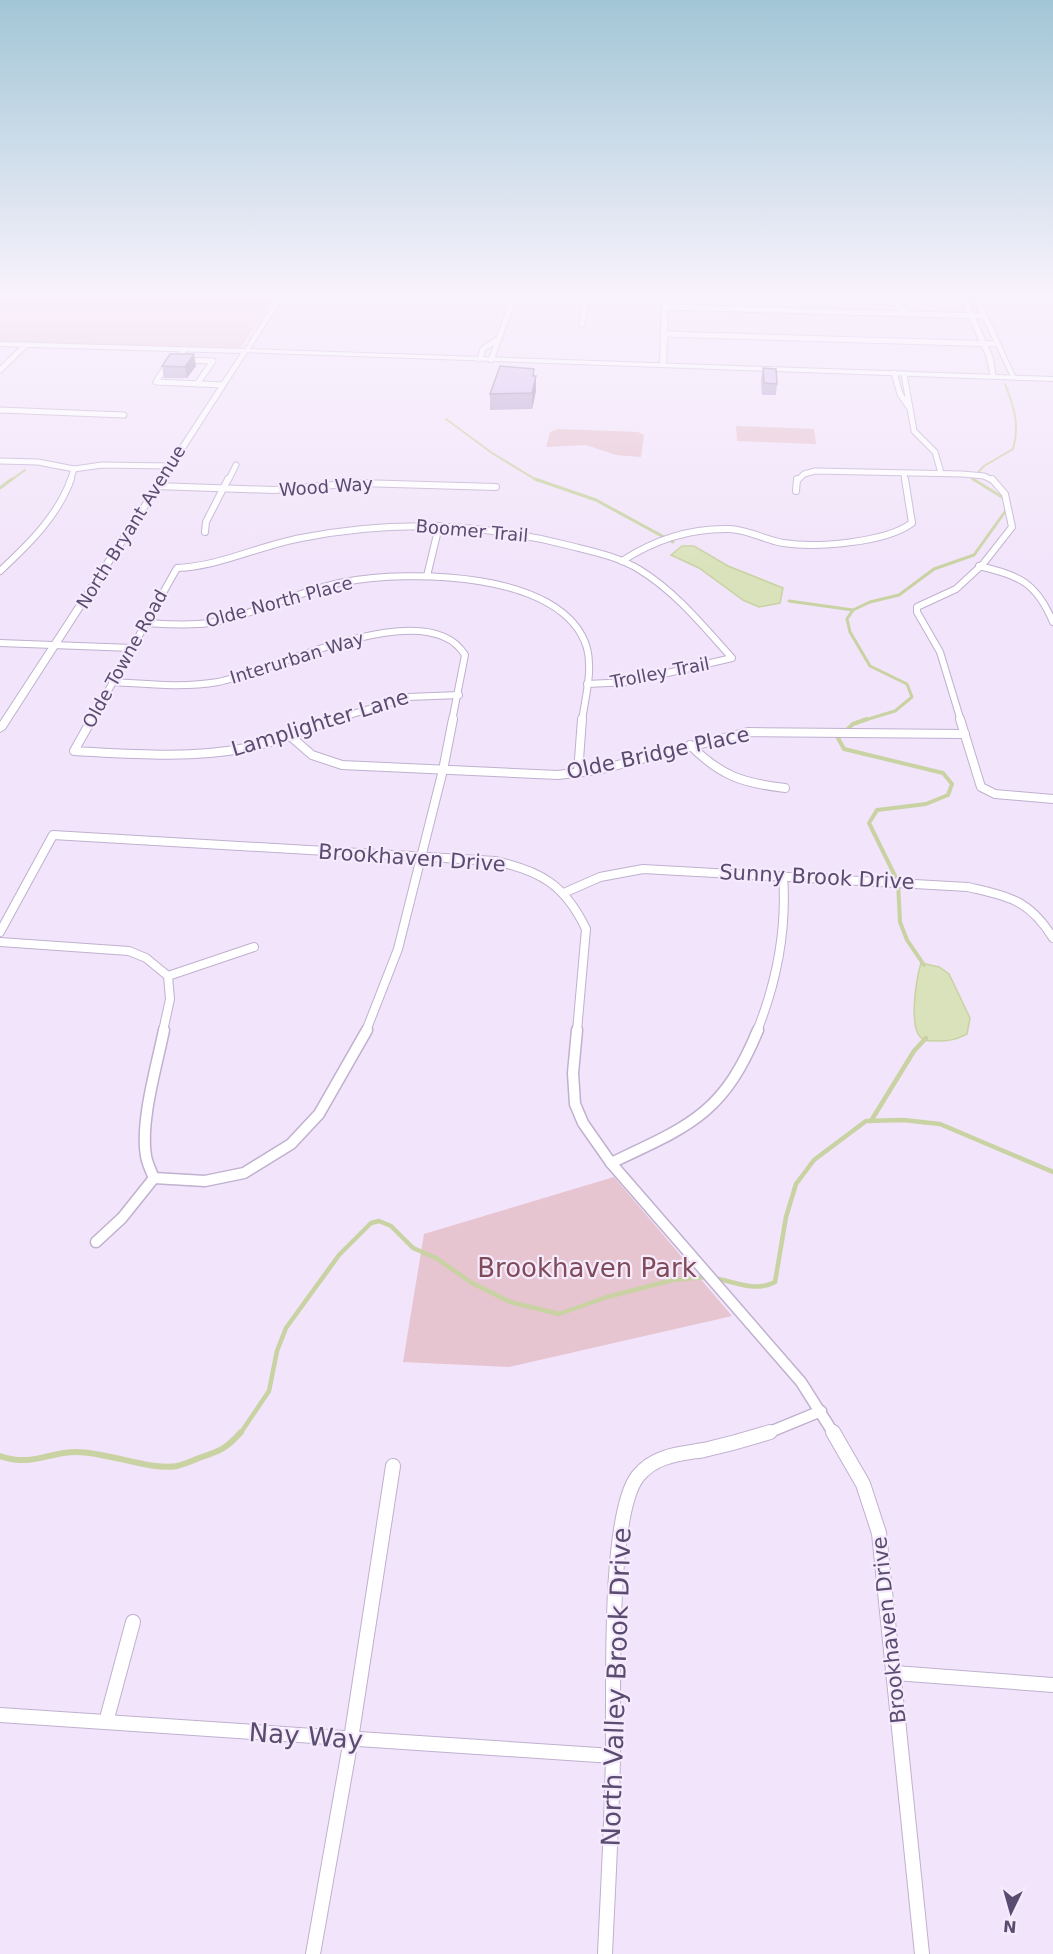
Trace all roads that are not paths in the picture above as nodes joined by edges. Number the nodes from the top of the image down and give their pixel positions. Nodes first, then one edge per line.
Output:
1 (222, 386) edge
2 (898, 386) edge
3 (908, 386) edge
4 (909, 407) junction
5 (0, 410) edge
6 (124, 415) dead end
7 (0, 461) edge
8 (236, 465) dead end
9 (169, 466) junction
10 (74, 469) junction
11 (941, 473) junction
12 (903, 474) junction
13 (156, 486) junction
14 (496, 487) dead end
15 (223, 489) junction
16 (796, 491) dead end
17 (439, 526) junction
18 (205, 532) dead end
19 (622, 561) junction
20 (979, 566) junction
21 (177, 568) joint
22 (0, 571) edge
23 (427, 576) junction
24 (1053, 622) edge
25 (145, 623) junction
26 (0, 643) edge
27 (56, 646) junction
28 (132, 648) junction
29 (732, 658) joint
30 (112, 682) junction
31 (587, 684) junction
32 (459, 695) junction
33 (0, 729) edge
34 (965, 734) junction
35 (289, 735) junction
36 (690, 745) junction
37 (74, 751) joint
38 (443, 770) junction
39 (578, 772) junction
40 (785, 788) dead end
41 (1053, 798) edge
42 (422, 857) junction
43 (783, 875) junction
44 (566, 892) junction
45 (1053, 917) edge
46 (1042, 920) junction
47 (0, 932) edge
48 (1053, 938) edge
49 (0, 942) edge
50 (254, 947) dead end
51 (168, 976) junction
52 (611, 1163) junction
53 (154, 1178) junction
54 (96, 1242) dead end
55 (821, 1411) junction
56 (393, 1466) dead end
57 (133, 1622) dead end
58 (895, 1673) junction
59 (1053, 1684) edge
60 (0, 1715) edge
61 (106, 1722) junction
62 (351, 1739) junction
63 (613, 1756) junction
64 (313, 1954) edge
65 (605, 1954) edge
66 (922, 1954) edge

1 - 9 street, North Bryant Avenue
2 - 4 street
3 - 4 street
4 - 11 street
5 - 6 street
7 - 10 street
8 - 15 street
9 - 10 street
9 - 13 street, North Bryant Avenue
10 - 22 street
11 - 12 street
11 - 20 street
12 - 16 street
12 - 19 street
13 - 15 street, Wood Way
13 - 27 street, North Bryant Avenue
14 - 15 street, Wood Way
15 - 18 street
17 - 19 street, Boomer Trail
17 - 21 street, Boomer Trail
17 - 23 street
19 - 29 street, Boomer Trail
20 - 24 street
20 - 34 street
21 - 25 street, Olde Towne Road
23 - 25 street, Olde North Place
23 - 31 street, Olde North Place
25 - 28 street, Olde Towne Road
26 - 27 street
27 - 28 street
27 - 33 street, North Bryant Avenue
28 - 30 street, Olde Towne Road
29 - 31 street, Trolley Trail
30 - 32 street, Interurban Way
30 - 37 street, Olde Towne Road
31 - 39 street, Olde North Place
32 - 35 street, Lamplighter Lane
32 - 38 street, Interurban Way
34 - 36 street, Olde Bridge Place
34 - 41 street
35 - 37 street, Lamplighter Lane
35 - 38 street, Olde Bridge Place
36 - 39 street, Olde Bridge Place
36 - 40 street
38 - 39 street, Olde Bridge Place
38 - 42 street, Interurban Way
42 - 44 street, Brookhaven Drive
42 - 47 street, Brookhaven Drive
42 - 53 street, Interurban Way
43 - 44 street, Sunny Brook Drive
43 - 46 street, Sunny Brook Drive
43 - 52 street
44 - 52 street, Brookhaven Drive
45 - 46 street
46 - 48 street, Sunny Brook Drive
49 - 51 street
50 - 51 street
51 - 53 street
52 - 55 street, Brookhaven Drive
53 - 54 street
55 - 58 street, Brookhaven Drive
55 - 63 street, North Valley Brook Drive
56 - 62 street
57 - 61 street
58 - 59 street
58 - 66 street, Brookhaven Drive
60 - 61 street, Nay Way
61 - 62 street, Nay Way
62 - 63 street, Nay Way
62 - 64 street
63 - 65 street, North Valley Brook Drive

